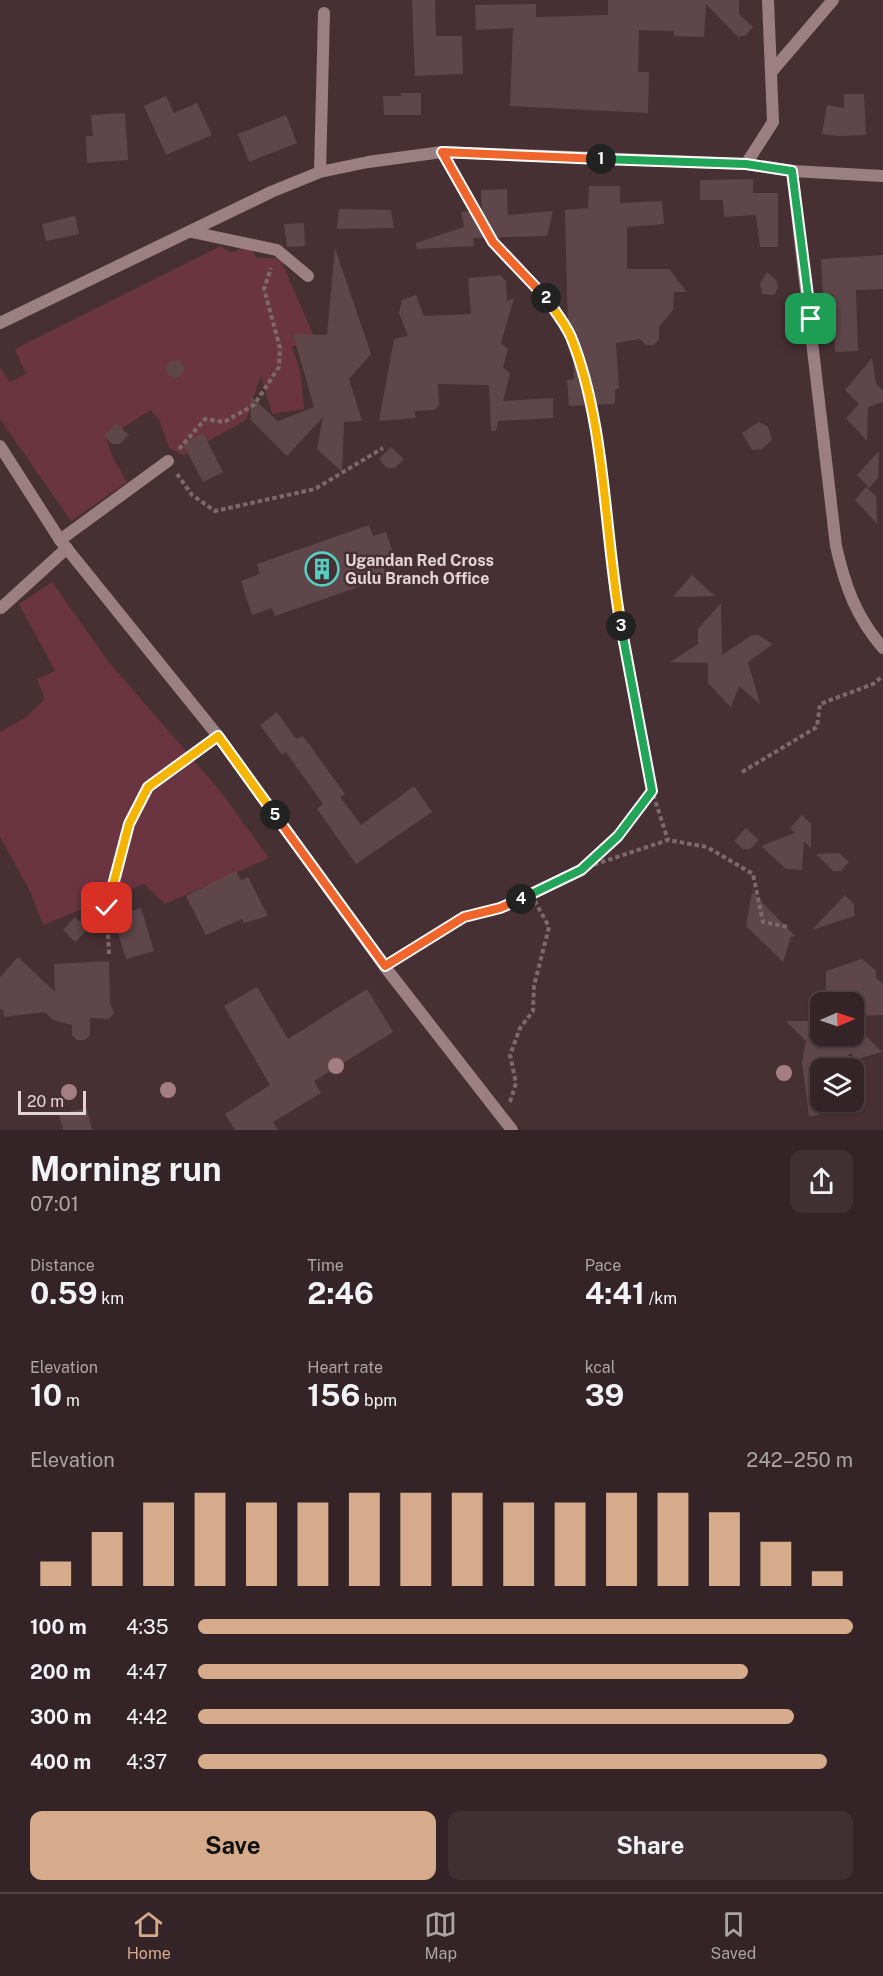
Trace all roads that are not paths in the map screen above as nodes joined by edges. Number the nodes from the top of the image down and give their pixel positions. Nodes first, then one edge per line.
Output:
1 (768, 0) edge
2 (833, 0) edge
3 (324, 13) dead end
4 (773, 70) junction
5 (746, 164) junction
6 (792, 171) junction
7 (320, 172) junction
8 (883, 176) edge
9 (192, 232) junction
10 (308, 276) dead end
11 (0, 323) edge
12 (0, 446) edge
13 (168, 461) road end
14 (63, 544) junction
15 (1, 608) edge
16 (883, 648) edge
17 (512, 1130) edge

1 - 4 street
2 - 4 street
3 - 7 street
4 - 5 street
5 - 6 street
5 - 7 street
6 - 8 street
6 - 16 street
7 - 9 street
9 - 10 street
9 - 11 street
12 - 14 street
13 - 14 street
14 - 15 street
14 - 17 street

